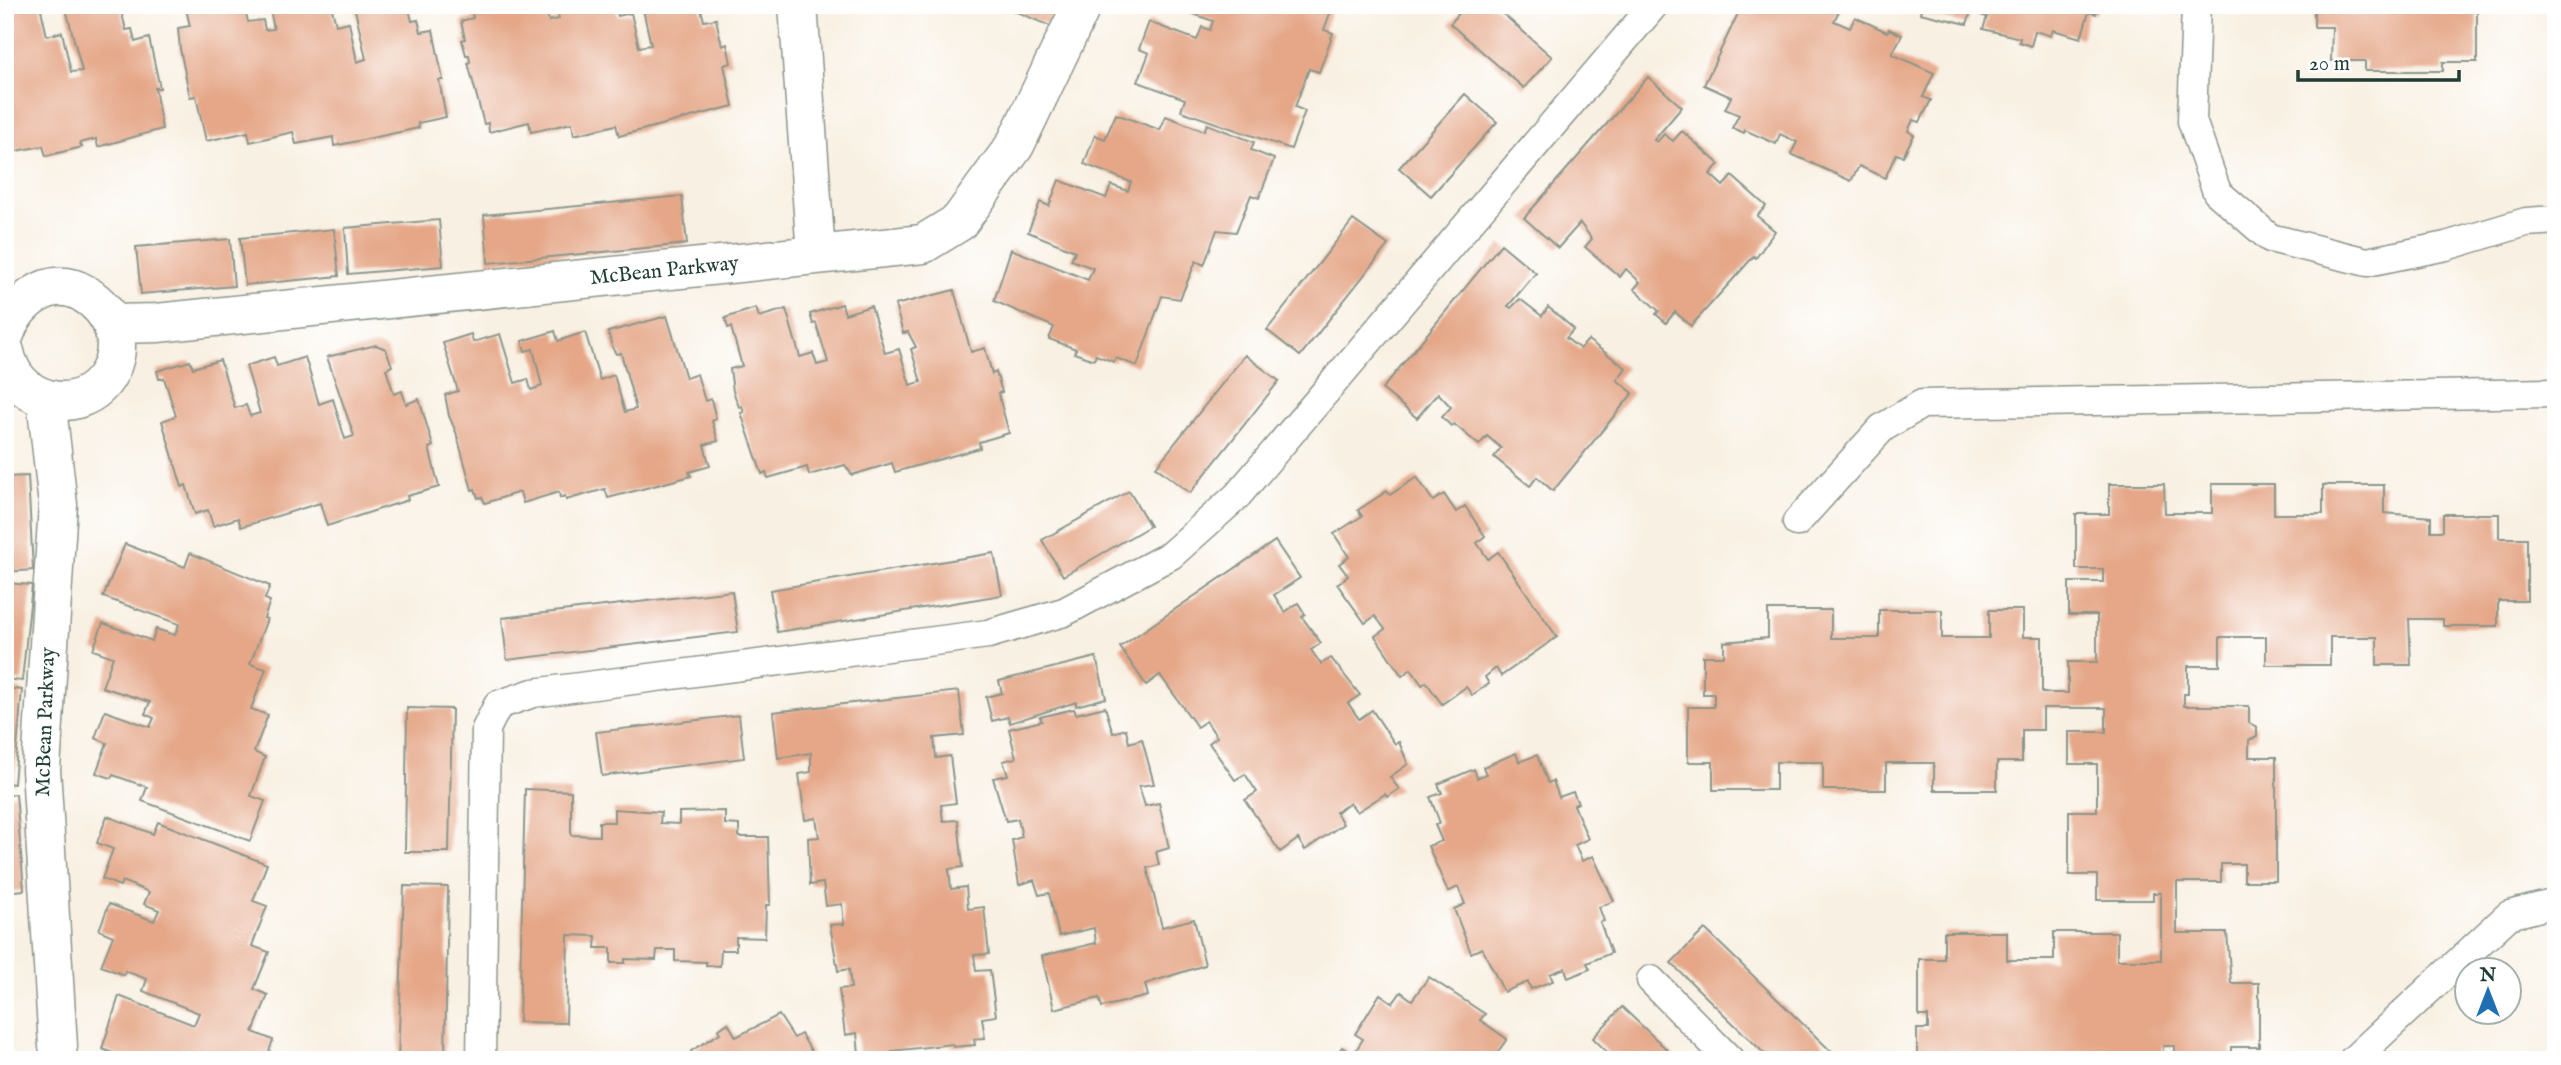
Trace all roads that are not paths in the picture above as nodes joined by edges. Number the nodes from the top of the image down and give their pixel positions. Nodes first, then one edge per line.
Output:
1 (798, 5) edge
2 (1083, 5) edge
3 (1654, 5) edge
4 (2196, 5) edge
5 (2556, 220) edge
6 (816, 254) junction
7 (114, 324) junction
8 (5, 334) edge
9 (5, 352) edge
10 (2556, 393) edge
11 (46, 400) junction
12 (1797, 522) dead end
13 (2556, 904) edge
14 (1651, 980) dead end
15 (58, 1046) dead end
16 (481, 1060) edge
17 (1730, 1060) edge
18 (2353, 1060) edge

1 - 6 street
2 - 6 street, McBean Parkway
3 - 16 lane
4 - 5 lane
6 - 7 street, McBean Parkway
7 - 8 street
7 - 11 street
9 - 11 street
10 - 12 lane
11 - 15 street, McBean Parkway
13 - 18 lane
14 - 17 lane

